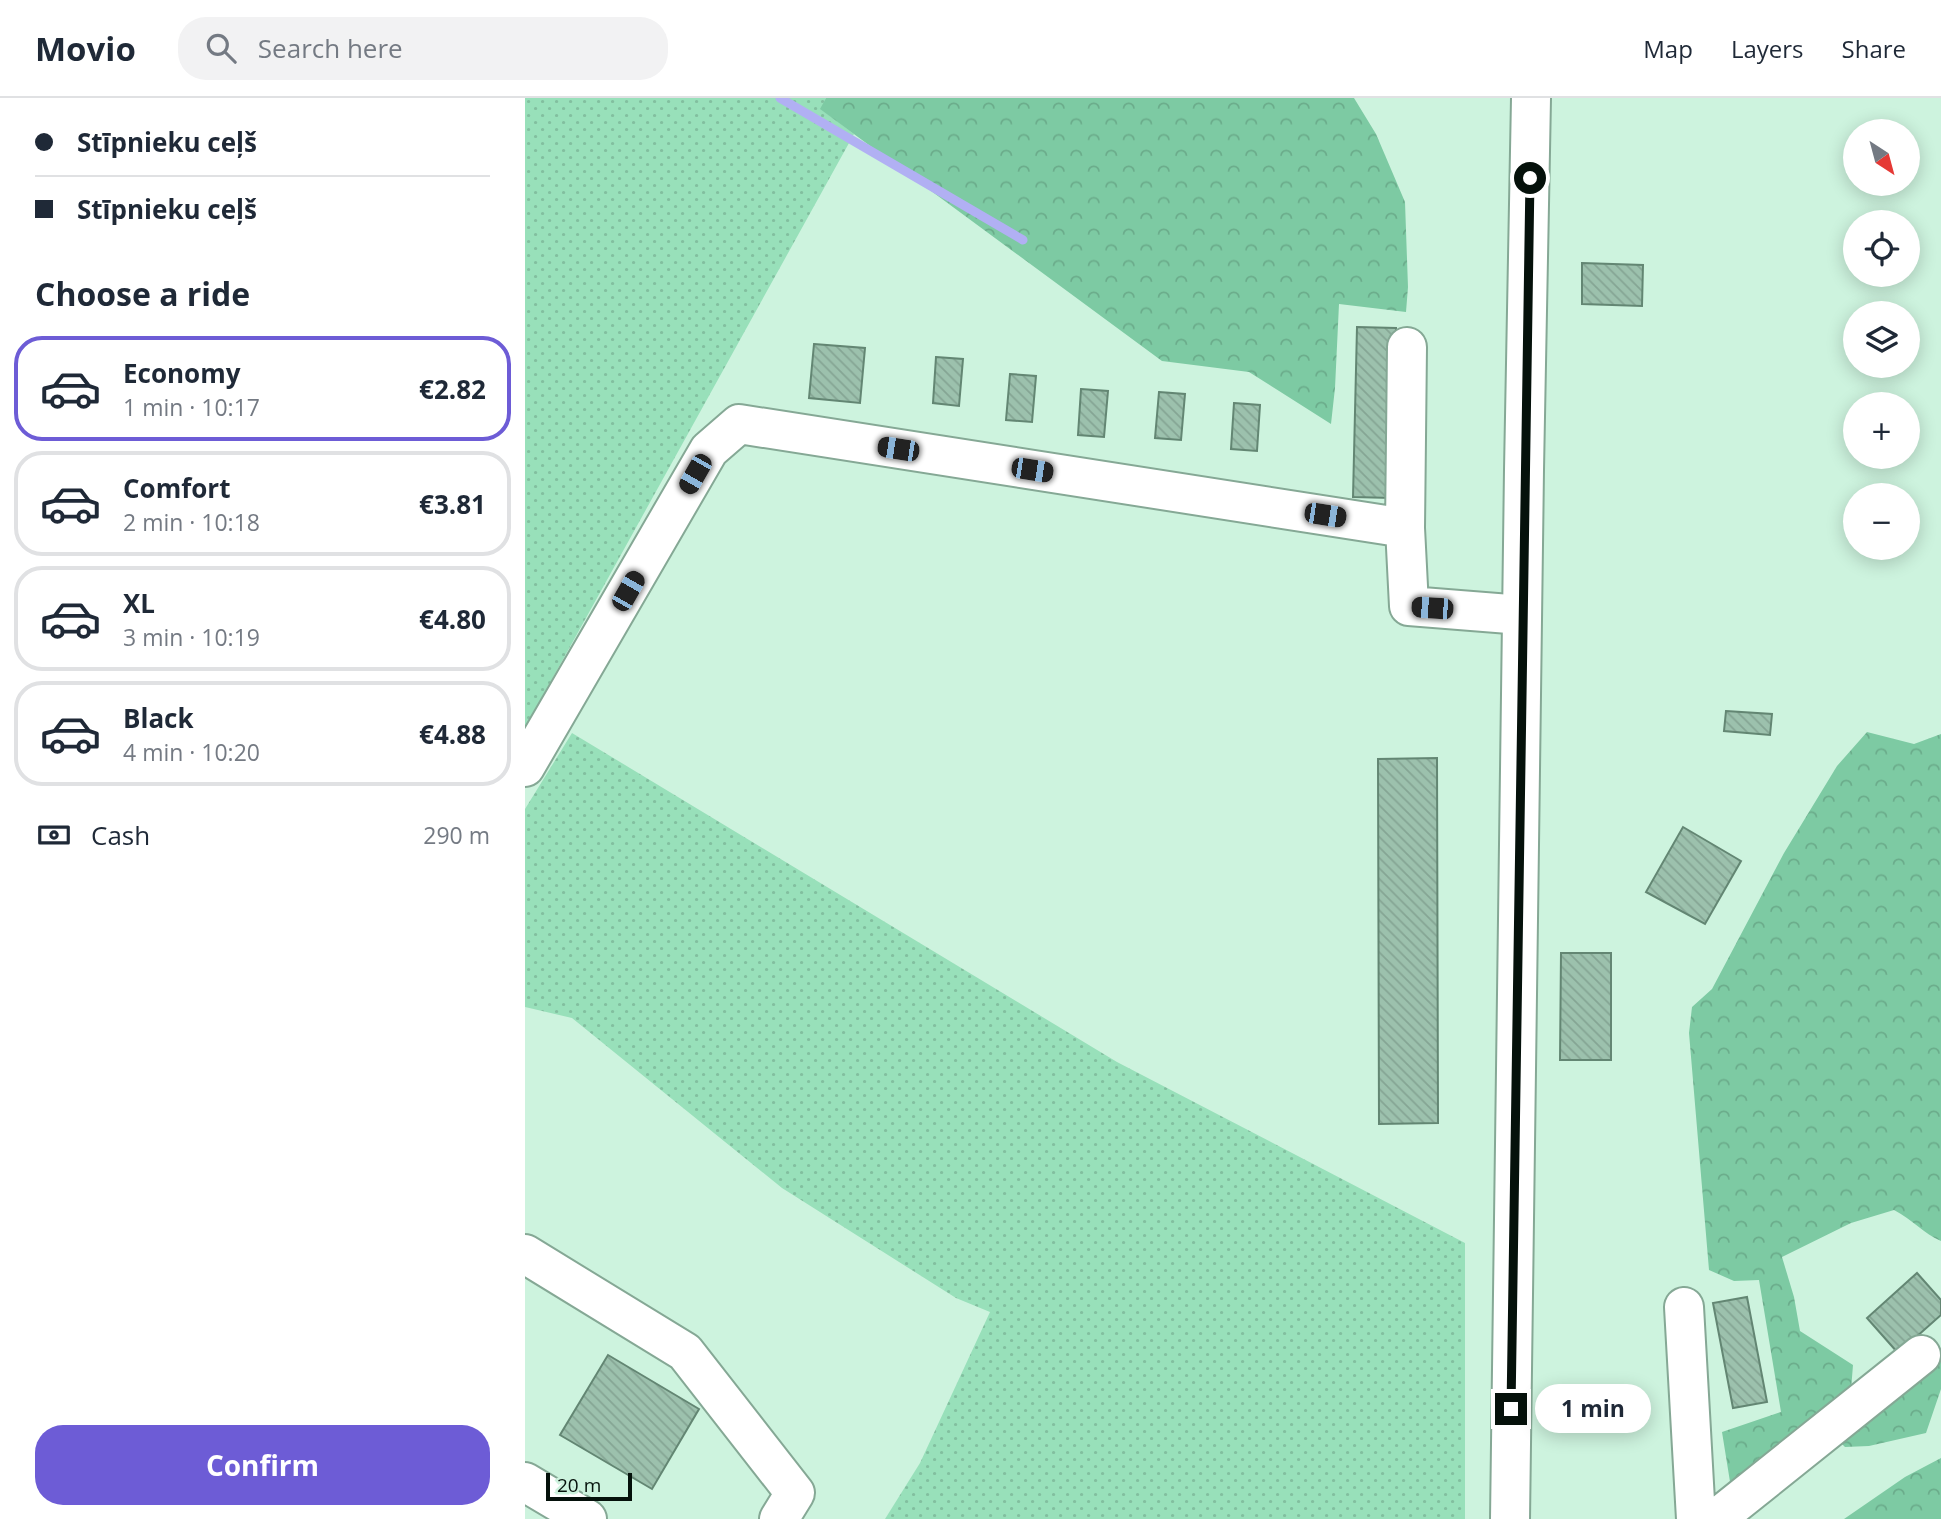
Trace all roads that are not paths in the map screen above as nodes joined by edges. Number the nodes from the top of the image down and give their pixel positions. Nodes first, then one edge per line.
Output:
1 (1531, 98) edge
2 (1407, 347) dead end
3 (1405, 528) junction
4 (1522, 615) junction
5 (525, 767) edge
6 (525, 1254) edge
7 (1684, 1307) dead end
8 (1921, 1355) dead end
9 (525, 1482) edge
10 (587, 1519) edge
11 (779, 1519) edge
12 (1510, 1519) edge
13 (1696, 1519) edge
14 (1716, 1519) edge

1 - 4 main road
2 - 3 main road
3 - 4 main road
3 - 5 main road
4 - 12 main road
6 - 11 main road
7 - 13 main road
8 - 14 main road
9 - 10 main road

